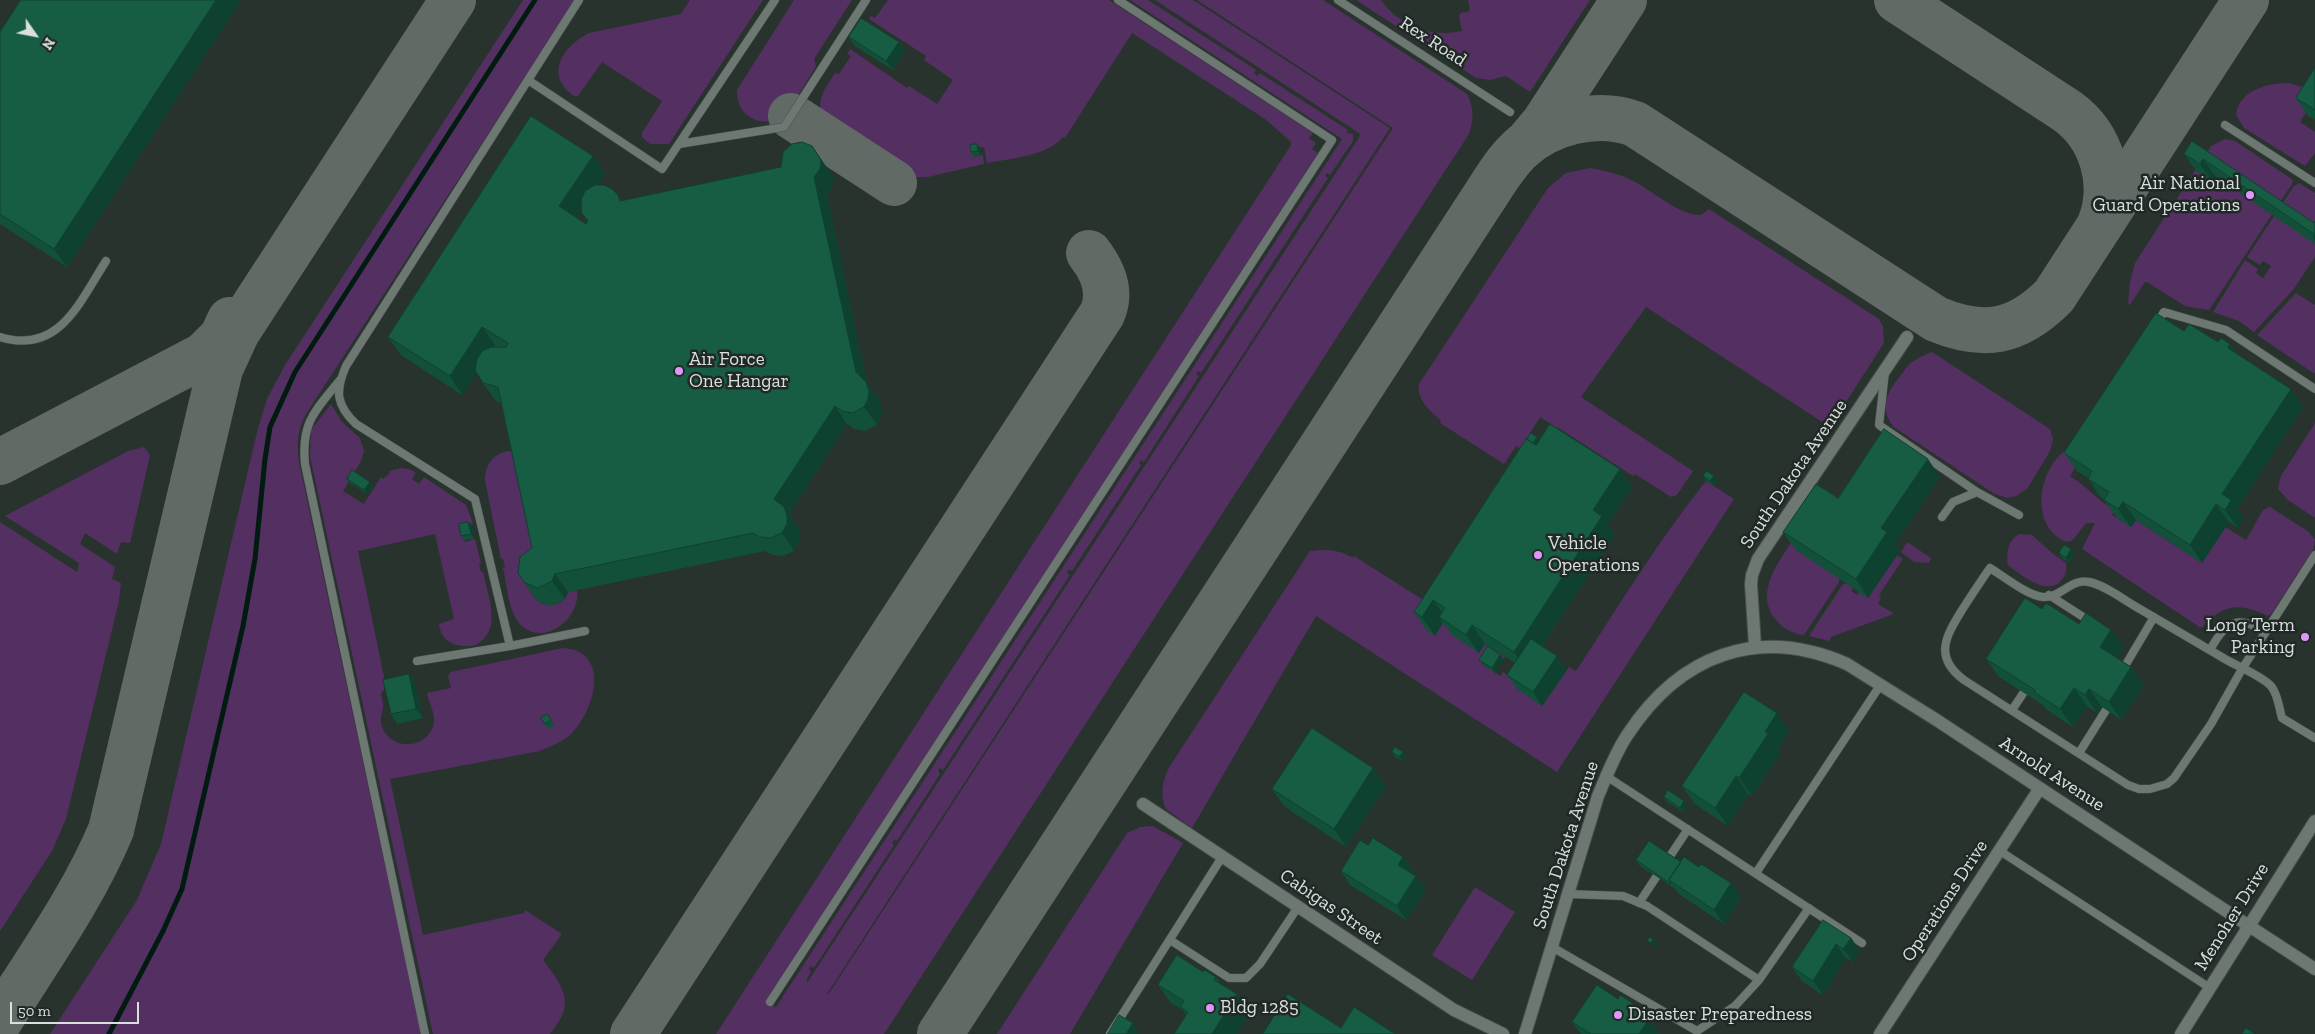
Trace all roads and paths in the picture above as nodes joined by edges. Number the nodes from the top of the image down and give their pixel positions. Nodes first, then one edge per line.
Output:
1 (579, 0) edge
2 (775, 0) edge
3 (866, 0) edge
4 (1118, 0) edge
5 (1338, 0) edge
6 (528, 80) junction
7 (1510, 112) dead end
8 (2224, 125) dead end
9 (679, 144) junction
10 (2315, 183) edge
11 (106, 261) dead end
12 (2157, 323) edge
13 (0, 337) edge
14 (1907, 337) dead end
15 (1885, 370) junction
16 (340, 380) junction
17 (2315, 389) edge
18 (1977, 492) junction
19 (2019, 515) dead end
20 (1942, 517) dead end
21 (2315, 555) edge
22 (2050, 595) junction
23 (2154, 617) junction
24 (2097, 626) edge
25 (585, 631) dead end
26 (2265, 633) junction
27 (510, 646) junction
28 (1755, 646) junction
29 (2210, 650) junction
30 (417, 661) dead end
31 (2242, 669) junction
32 (2122, 671) edge
33 (1881, 684) junction
34 (2024, 692) edge
35 (2012, 710) junction
36 (2106, 710) edge
37 (2315, 738) edge
38 (2079, 753) junction
39 (1606, 776) junction
40 (2040, 788) junction
41 (1142, 804) dead end
42 (2315, 821) edge
43 (1688, 829) junction
44 (2000, 850) junction
45 (1222, 857) junction
46 (1756, 873) junction
47 (1568, 894) junction
48 (1639, 903) junction
49 (1298, 907) junction
50 (1809, 908) junction
51 (2249, 926) junction
52 (1170, 940) junction
53 (1862, 943) dead end
54 (1552, 947) junction
55 (2315, 969) edge
56 (1759, 980) junction
57 (2210, 988) junction
58 (770, 1002) dead end
59 (426, 1034) edge
60 (1110, 1034) edge
61 (1503, 1034) edge
62 (1525, 1034) edge
63 (1880, 1034) edge
64 (2181, 1034) edge

1 - 6 lane
2 - 9 lane
3 - 9 lane
4 - 58 lane
5 - 7 lane, Rex Road
6 - 9 lane
6 - 16 lane
8 - 10 lane
11 - 13 lane
12 - 17 lane
14 - 15 street, South Dakota Avenue
15 - 18 lane
15 - 28 street, South Dakota Avenue
16 - 27 lane
16 - 59 lane
18 - 19 lane
18 - 20 lane
21 - 26 lane
22 - 23 lane
22 - 24 lane
22 - 35 lane
23 - 29 lane
23 - 32 lane
25 - 27 lane
26 - 29 lane
26 - 31 lane
27 - 30 lane
28 - 33 street, Arnold Avenue
28 - 39 street, South Dakota Avenue
29 - 31 lane
31 - 37 lane
31 - 38 lane
33 - 40 street, Arnold Avenue
33 - 46 lane
34 - 35 lane
35 - 38 lane
36 - 38 lane
39 - 43 lane
39 - 47 street, South Dakota Avenue
40 - 44 street, Operations Drive
40 - 51 street, Arnold Avenue
41 - 45 street, Cabigas Street
42 - 51 street, Menoher Drive
43 - 46 lane
43 - 48 lane
44 - 57 lane
44 - 63 street, Operations Drive
45 - 49 street, Cabigas Street
45 - 52 lane
46 - 50 lane
47 - 48 lane
47 - 54 street, South Dakota Avenue
48 - 56 lane
49 - 52 lane
49 - 61 street, Cabigas Street
50 - 53 lane
50 - 56 lane
51 - 55 street, Arnold Avenue
51 - 57 street, Menoher Drive
52 - 60 lane
54 - 56 lane
54 - 62 street, South Dakota Avenue
57 - 64 street, Menoher Drive

